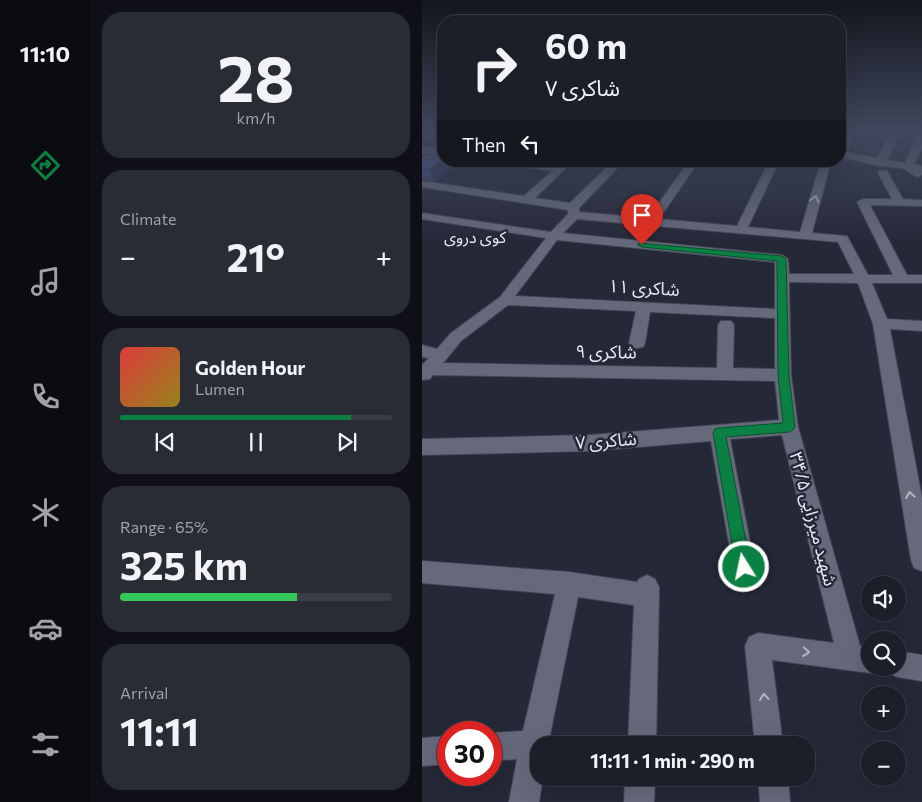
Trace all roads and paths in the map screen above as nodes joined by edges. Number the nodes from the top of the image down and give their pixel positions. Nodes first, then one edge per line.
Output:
1 (556, 168) edge
2 (612, 168) edge
3 (689, 168) edge
4 (770, 168) edge
5 (824, 168) edge
6 (881, 168) edge
7 (907, 168) edge
8 (560, 169) joint
9 (922, 177) edge
10 (422, 184) edge
11 (526, 200) junction
12 (900, 203) junction
13 (922, 203) edge
14 (573, 211) junction
15 (422, 216) edge
16 (650, 222) junction
17 (740, 230) junction
18 (554, 236) junction
19 (805, 236) junction
20 (782, 278) junction
21 (863, 278) junction
22 (902, 279) junction
23 (922, 279) edge
24 (505, 300) junction
25 (644, 307) junction
26 (782, 314) junction
27 (881, 324) junction
28 (726, 325) dead end
29 (922, 326) edge
30 (638, 343) dead end
31 (422, 351) edge
32 (439, 355) junction
33 (425, 373) edge
34 (725, 374) junction
35 (783, 375) junction
36 (789, 427) junction
37 (719, 433) junction
38 (422, 447) edge
39 (922, 560) edge
40 (744, 567) dead end
41 (422, 572) edge
42 (569, 584) junction
43 (860, 659) edge
44 (906, 665) edge
45 (922, 668) edge
46 (536, 736) edge
47 (642, 736) edge
48 (768, 736) edge
49 (530, 744) edge
50 (502, 746) edge
51 (437, 751) edge
52 (422, 752) edge
53 (530, 767) edge
54 (640, 786) edge
55 (774, 786) edge
56 (524, 802) edge
57 (639, 802) edge
58 (775, 802) edge

1 - 8 street
2 - 14 street
3 - 16 street
4 - 17 street
19 -> 5 street
6 - 12 street
7 - 9 street
8 - 11 street
10 - 11 street
11 - 14 street
12 - 13 street
12 - 22 street
14 - 16 street
14 - 18 street
15 - 18 street
16 - 17 street
17 - 19 street
18 - 20 street, شهید میرزایی ۳۴/۵
18 - 24 street
19 - 21 street
20 - 21 street
20 - 26 street, شهید میرزایی ۳۴/۵
21 - 22 street
21 - 27 street
22 - 23 street
24 - 25 street, شاکری ۱۱
24 - 32 street
25 - 26 street, شاکری ۱۱
25 - 30 street
26 - 35 street, شهید میرزایی ۳۴/۵
27 - 29 street
39 -> 27 street
28 - 34 street
31 - 32 street
32 - 33 street
33 - 34 street, شاکری ۹
34 - 35 street, شاکری ۹
35 - 36 street, شهید میرزایی ۳۴/۵
36 - 37 street, شاکری ۷
36 - 43 street, شهید میرزایی ۳۴/۵
37 - 38 street, شاکری ۷
37 - 40 street
41 - 42 street
42 - 46 street
42 - 47 street
48 -> 43 street
44 - 45 street
49 - 50 street
51 - 52 street
53 - 56 street
54 - 57 street
55 - 58 street

